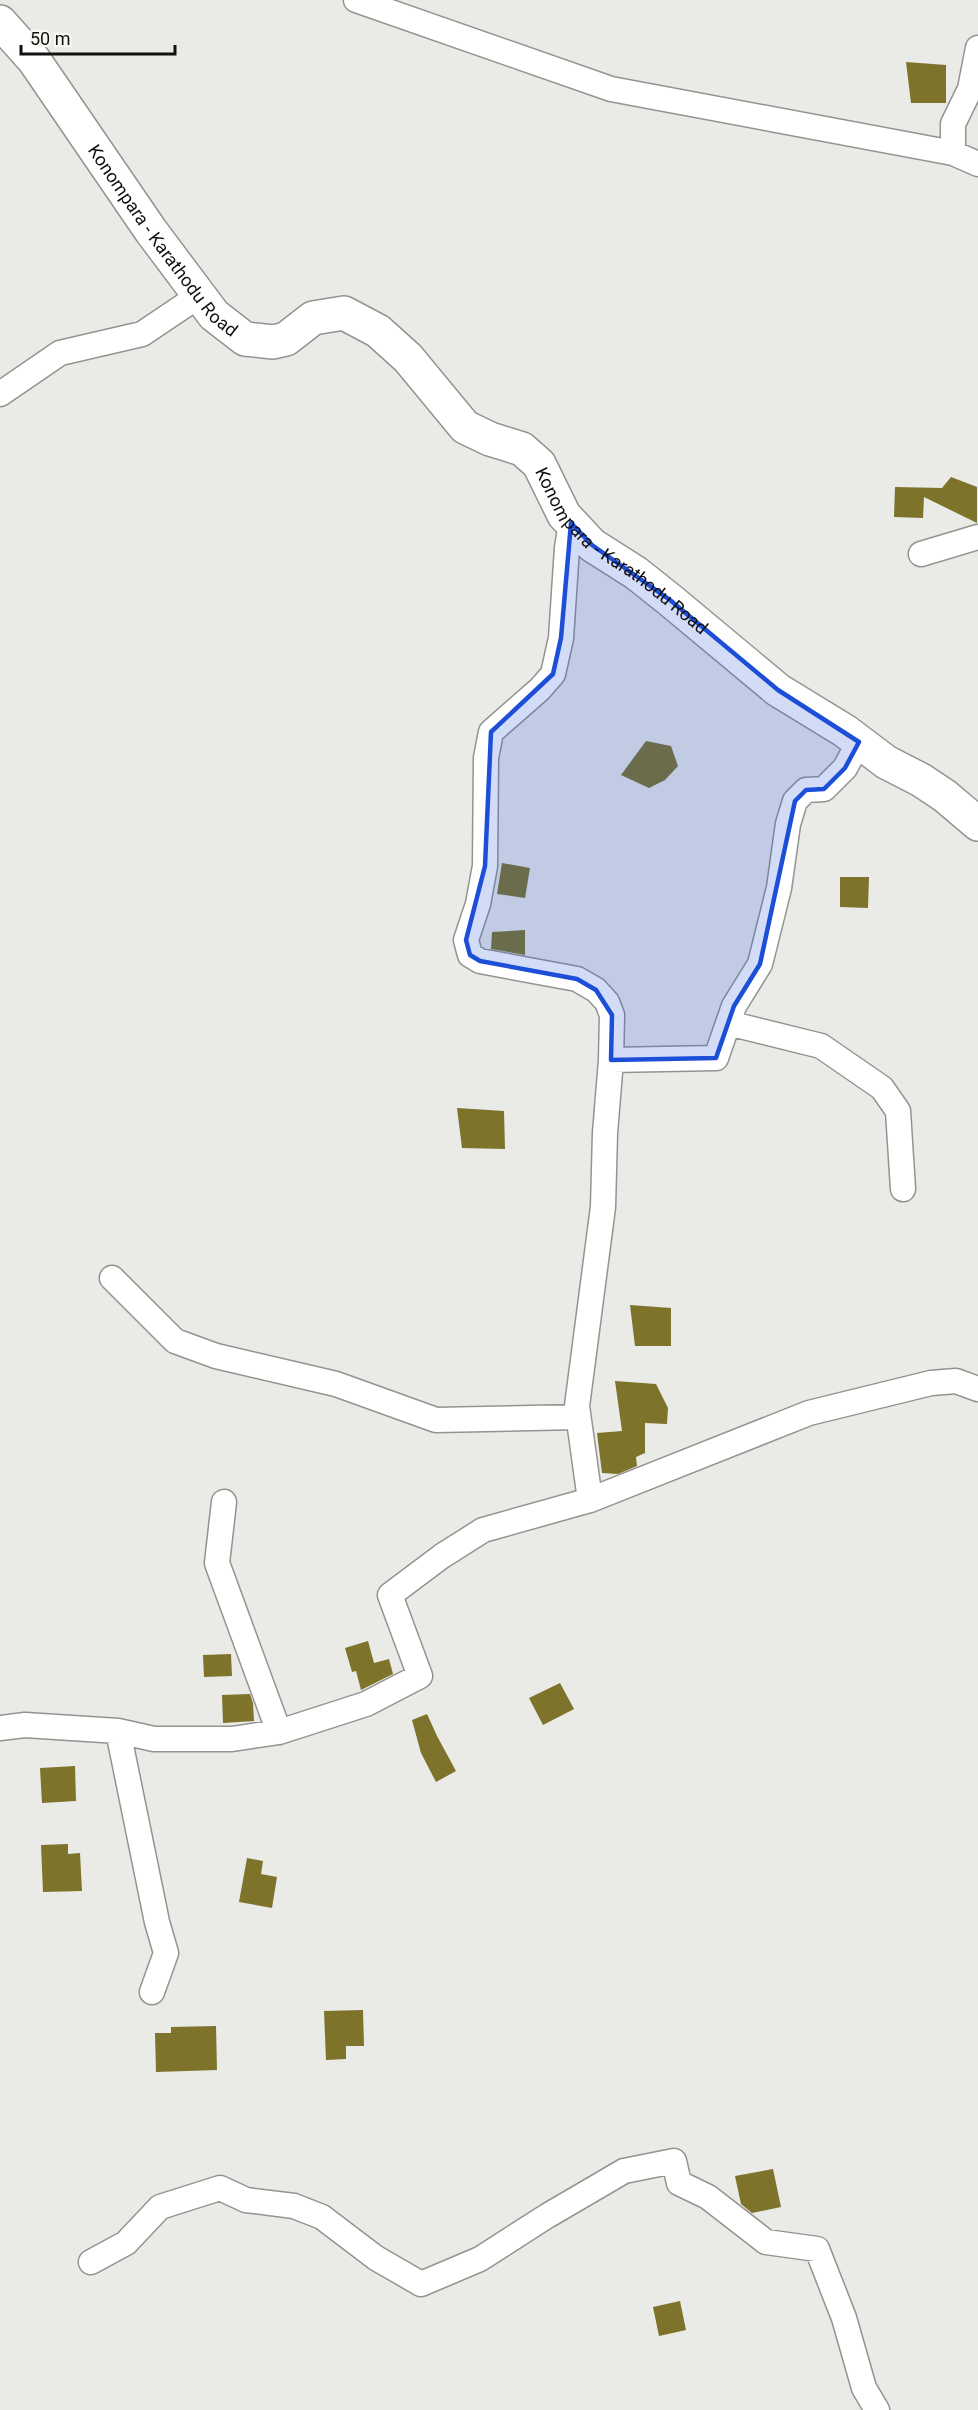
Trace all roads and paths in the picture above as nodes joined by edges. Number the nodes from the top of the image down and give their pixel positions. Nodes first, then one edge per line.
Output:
1 (356, 0) edge
2 (0, 22) edge
3 (978, 48) edge
4 (953, 153) junction
5 (978, 164) edge
6 (200, 295) junction
7 (0, 394) edge
8 (571, 523) junction
9 (978, 537) edge
10 (921, 554) dead end
11 (860, 742) junction
12 (978, 825) edge
13 (728, 1023) junction
14 (611, 1060) junction
15 (903, 1189) dead end
16 (112, 1278) dead end
17 (978, 1389) edge
18 (578, 1417) junction
19 (590, 1500) junction
20 (224, 1502) dead end
21 (0, 1728) edge
22 (118, 1731) junction
23 (279, 1732) junction
24 (152, 1992) dead end
25 (91, 2262) dead end
26 (877, 2410) edge

1 - 4 street
2 - 6 main road, Konompara - Karathodu Road
3 - 4 street
4 - 5 street
6 - 7 street
6 - 8 main road, Konompara - Karathodu Road
8 - 11 main road, Konompara - Karathodu Road
8 - 14 street
9 - 10 street
11 - 12 main road, Konompara - Karathodu Road
11 - 13 street
13 - 14 street
13 - 15 street
14 - 18 street
16 - 18 street
17 - 19 street
18 - 19 street
19 - 23 street
20 - 23 street
21 - 22 street
22 - 23 street
22 - 24 street
25 - 26 street

